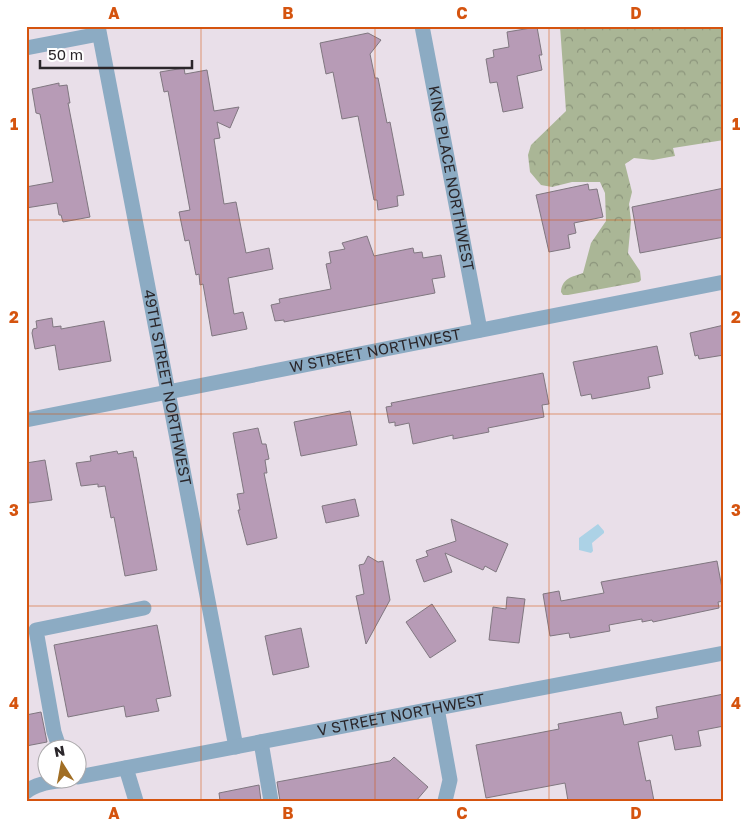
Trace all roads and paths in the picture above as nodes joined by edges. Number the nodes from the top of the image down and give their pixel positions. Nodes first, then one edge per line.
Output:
1 (422, 26) edge
2 (98, 30) edge
3 (26, 48) edge
4 (724, 282) edge
5 (480, 330) junction
6 (168, 391) junction
7 (26, 420) edge
8 (144, 608) dead end
9 (724, 653) edge
10 (437, 708) junction
11 (57, 740) edge
12 (261, 742) junction
13 (236, 747) junction
14 (126, 768) junction
15 (88, 775) edge
16 (38, 786) edge
17 (26, 792) edge
18 (136, 801) edge
19 (271, 801) edge
20 (446, 801) edge

1 - 5 street, KING PLACE NORTHWEST
2 - 3 street
2 - 6 street, 49TH STREET NORTHWEST
4 - 5 street, W STREET NORTHWEST
5 - 6 street, W STREET NORTHWEST
6 - 7 street, W STREET NORTHWEST
6 - 13 street, 49TH STREET NORTHWEST
8 - 11 street
9 - 10 street, V STREET NORTHWEST
10 - 12 street, V STREET NORTHWEST
10 - 20 street
12 - 13 street, V STREET NORTHWEST
12 - 19 street
13 - 14 street, V STREET NORTHWEST
14 - 15 street, V STREET NORTHWEST
14 - 18 street
16 - 17 street

